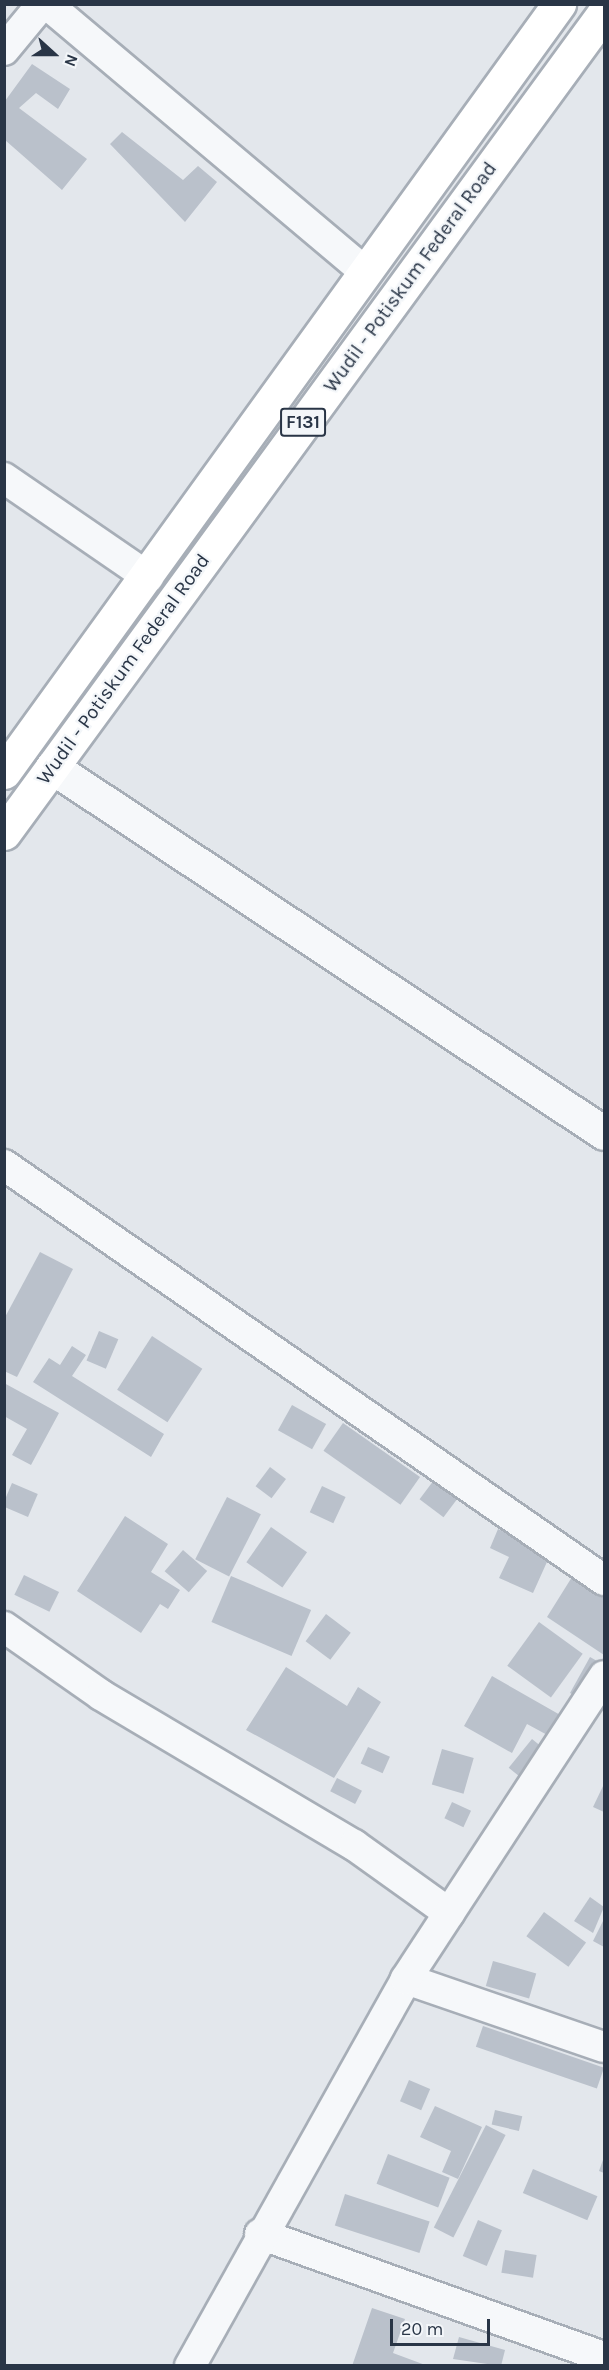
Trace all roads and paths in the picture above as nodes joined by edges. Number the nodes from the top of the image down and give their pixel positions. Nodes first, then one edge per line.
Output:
1 (42, 4) edge
2 (48, 4) edge
3 (559, 4) edge
4 (604, 13) edge
5 (4, 50) edge
6 (365, 272) junction
7 (4, 478) edge
8 (148, 577) junction
9 (9, 757) edge
10 (52, 767) junction
11 (4, 832) edge
12 (604, 1133) edge
13 (4, 1165) edge
14 (604, 1580) edge
15 (4, 1627) edge
16 (604, 1676) edge
17 (449, 1913) junction
18 (406, 1979) junction
19 (604, 2048) edge
20 (260, 2234) junction
21 (604, 2357) edge
22 (190, 2366) edge

1 - 5 street
2 - 6 street
3 - 6 main road, Wudil - Potiskum Federal Road / F131
4 - 10 main road, Wudil - Potiskum Federal Road / F131
6 - 8 main road, Wudil - Potiskum Federal Road / F131
7 - 8 street
8 - 9 main road, Wudil - Potiskum Federal Road / F131
10 - 11 main road, Wudil - Potiskum Federal Road / F131
10 - 12 street
13 - 14 street
15 - 17 street
16 - 17 street
17 - 18 street
18 - 19 street
18 - 20 street
20 - 21 street
20 - 22 street

